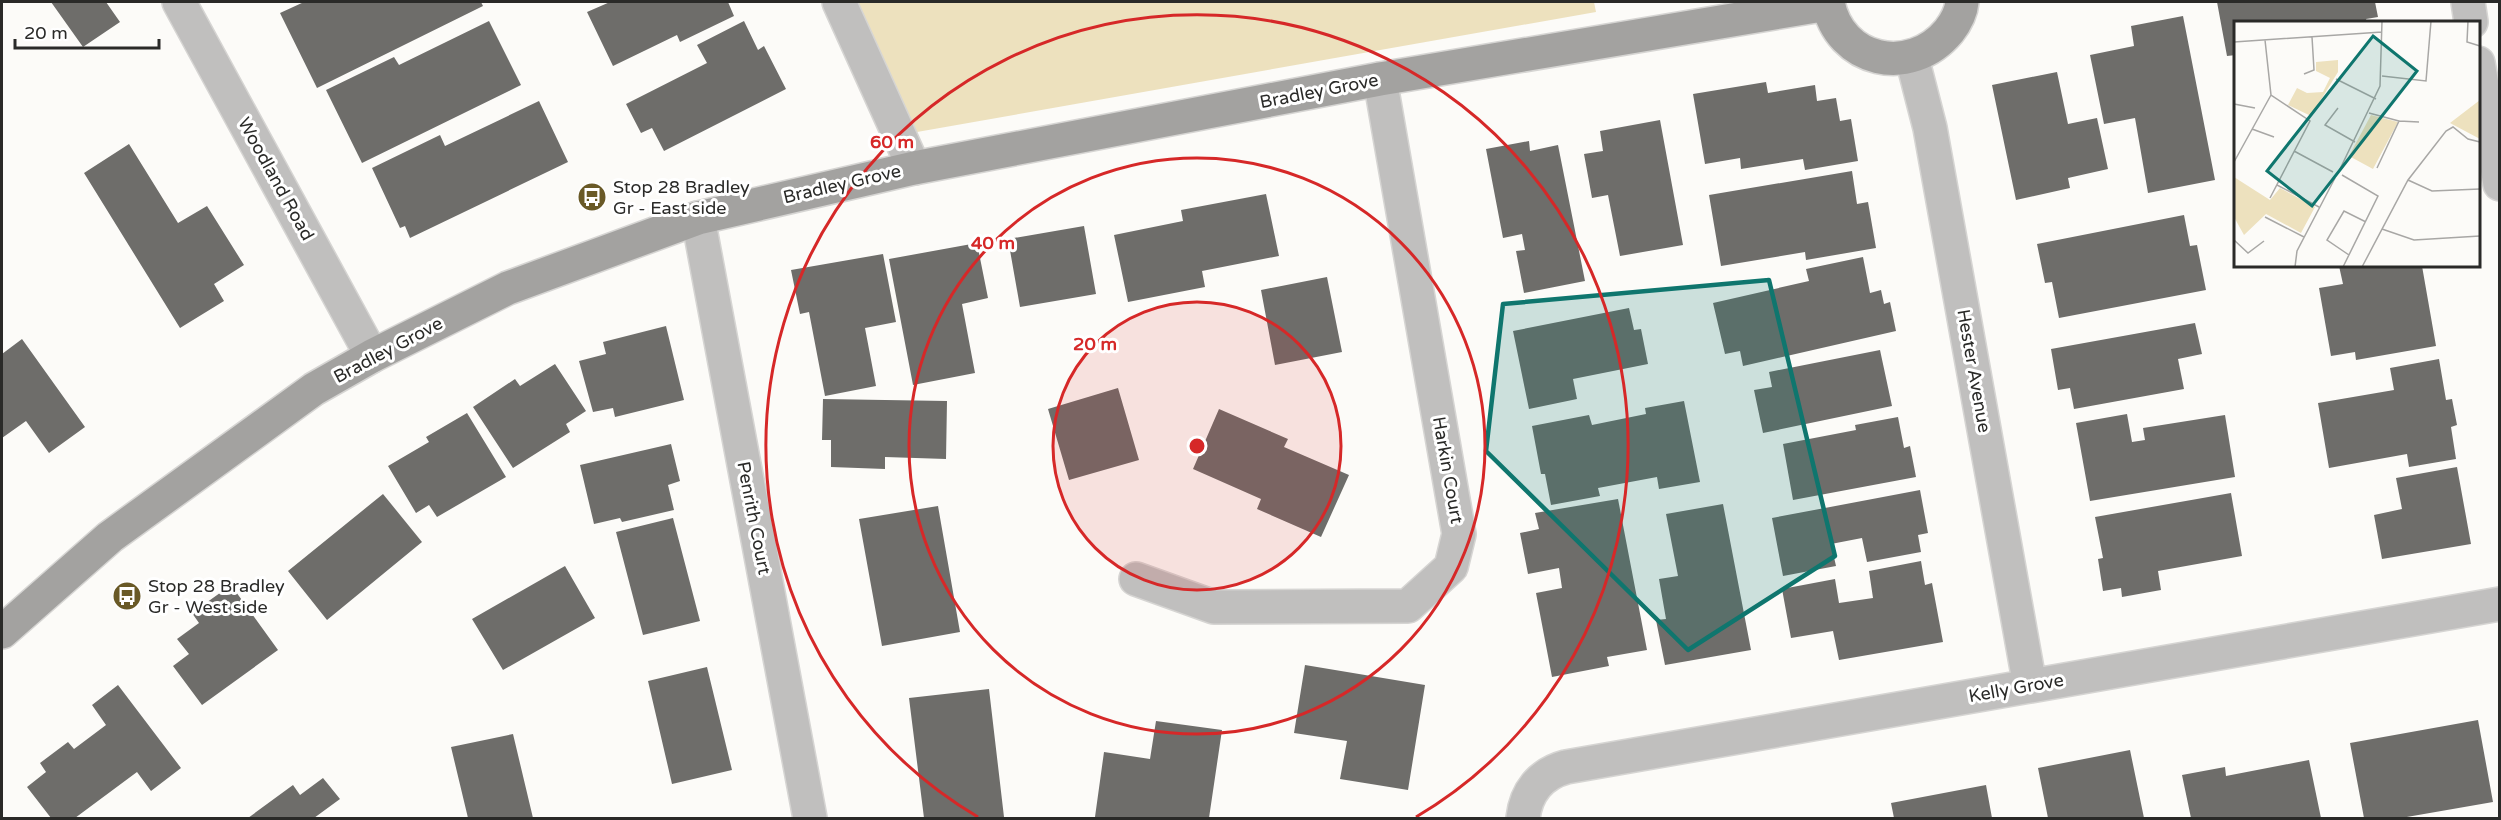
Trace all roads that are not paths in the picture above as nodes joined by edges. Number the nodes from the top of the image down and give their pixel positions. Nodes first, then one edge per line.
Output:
1 (179, 2) edge
2 (839, 2) edge
3 (1962, 2) edge
4 (2468, 2) edge
5 (1828, 3) edge
6 (2471, 21) edge
7 (1912, 57) junction
8 (2480, 75) edge
9 (1380, 79) junction
10 (914, 168) junction
11 (2499, 184) edge
12 (698, 218) junction
13 (372, 356) junction
14 (1136, 579) dead end
15 (2499, 604) edge
16 (2, 632) edge
17 (2030, 686) junction
18 (810, 819) edge
19 (1523, 819) edge

1 - 13 street, Woodland Road
2 - 10 street
3 - 7 street
4 - 6 street
5 - 7 street
5 - 9 street, Bradley Grove
7 - 17 street, Hester Avenue
8 - 11 street
9 - 10 street, Bradley Grove
9 - 14 street, Harkin Court
10 - 12 street, Bradley Grove
12 - 13 street, Bradley Grove
12 - 18 street, Penrith Court
13 - 16 street, Bradley Grove
15 - 17 street, Kelly Grove
17 - 19 street, Kelly Grove

